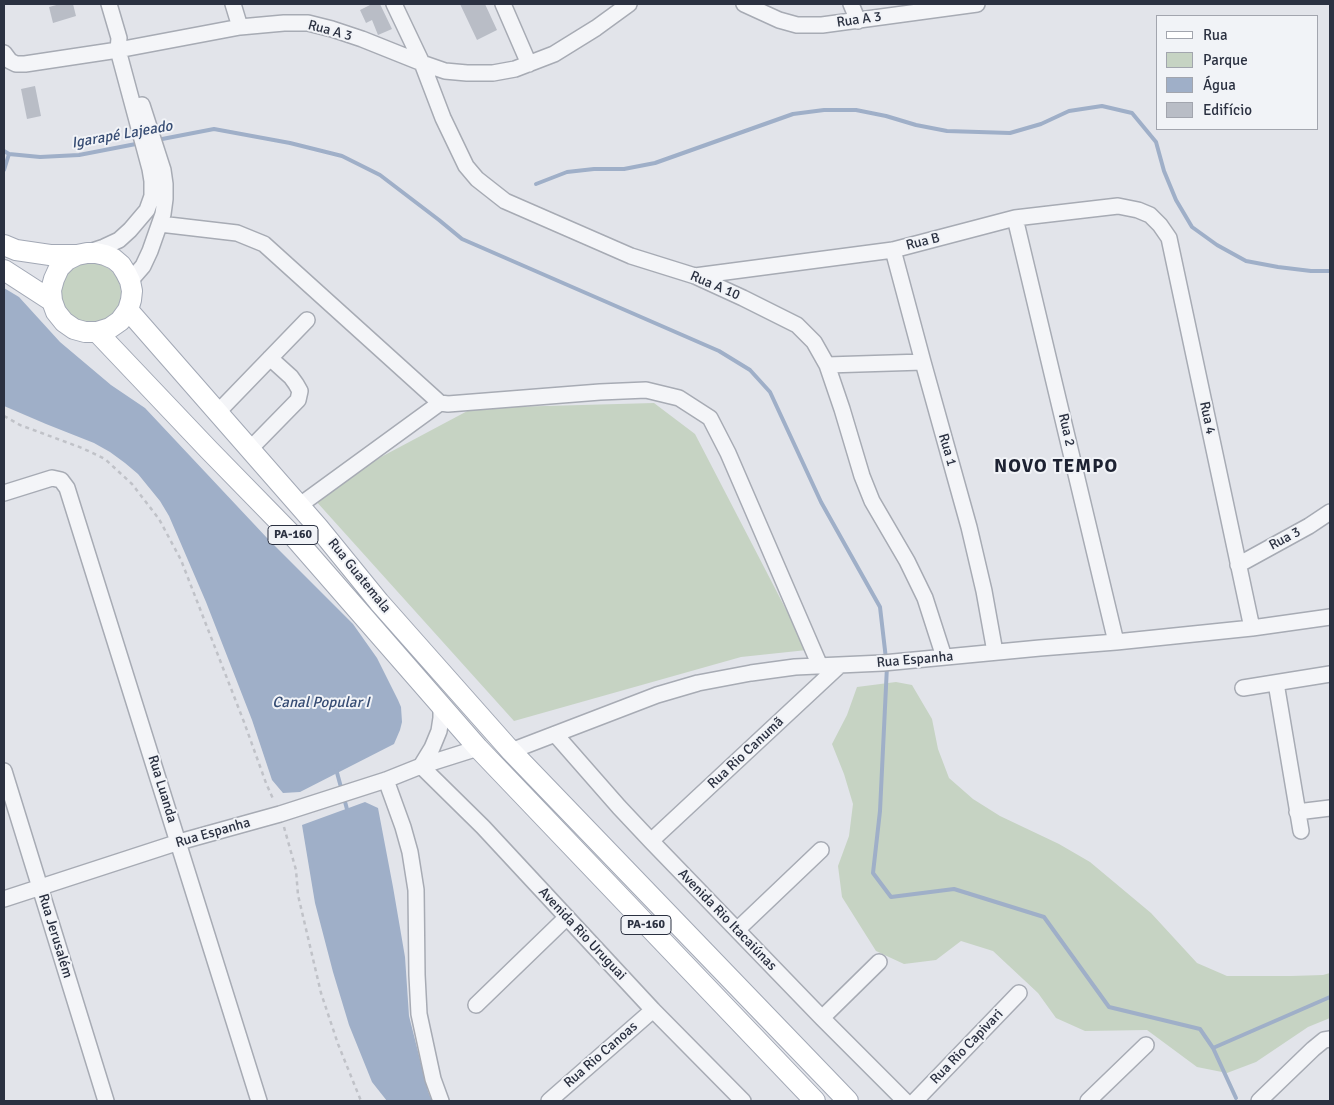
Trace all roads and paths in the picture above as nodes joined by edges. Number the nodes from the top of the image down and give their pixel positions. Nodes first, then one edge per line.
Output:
1 (110, 4) edge
2 (233, 4) edge
3 (394, 4) edge
4 (503, 4) edge
5 (744, 4) edge
6 (850, 4) edge
7 (970, 4) edge
8 (625, 5) edge
9 (858, 21) junction
10 (240, 27) junction
11 (121, 46) junction
12 (7, 57) edge
13 (422, 63) junction
14 (529, 64) junction
15 (149, 145) junction
16 (1150, 215) joint
17 (1016, 218) junction
18 (160, 224) junction
19 (4, 245) edge
20 (893, 250) junction
21 (82, 254) junction
22 (4, 270) edge
23 (695, 276) junction
24 (130, 282) junction
25 (52, 301) junction
26 (128, 310) junction
27 (307, 320) dead end
28 (97, 332) junction
29 (270, 358) junction
30 (923, 362) junction
31 (827, 365) junction
32 (440, 404) junction
33 (218, 412) junction
34 (4, 416) edge
35 (250, 449) junction
36 (4, 493) edge
37 (300, 506) junction
38 (1330, 512) edge
39 (1238, 565) junction
40 (379, 602) junction
41 (363, 616) junction
42 (1330, 618) edge
43 (1252, 628) junction
44 (1116, 642) junction
45 (995, 652) junction
46 (944, 658) junction
47 (840, 665) junction
48 (820, 666) junction
49 (1330, 674) edge
50 (1276, 683) junction
51 (1243, 688) dead end
52 (441, 706) junction
53 (555, 734) junction
54 (478, 748) junction
55 (511, 752) junction
56 (422, 766) junction
57 (4, 771) edge
58 (386, 780) junction
59 (1330, 808) edge
60 (1298, 812) junction
61 (280, 814) junction
62 (1301, 831) dead end
63 (651, 841) junction
64 (179, 842) junction
65 (821, 850) dead end
66 (40, 888) junction
67 (4, 899) edge
68 (567, 917) junction
69 (736, 930) junction
70 (879, 962) dead end
71 (1020, 993) dead end
72 (476, 1005) dead end
73 (653, 1010) junction
74 (822, 1018) junction
75 (1330, 1039) edge
76 (1146, 1045) dead end
77 (737, 1099) edge
78 (106, 1101) edge
79 (259, 1101) edge
80 (361, 1101) edge
81 (441, 1101) edge
82 (548, 1101) edge
83 (815, 1101) edge
84 (848, 1101) edge
85 (905, 1101) edge
86 (915, 1101) edge
87 (1088, 1101) edge
88 (1259, 1101) edge

1 - 11 street
2 - 10 street
3 - 13 street, Rua A 10
4 - 14 street
5 - 9 street, Rua A 3
6 - 9 street
7 - 9 street, Rua A 3
8 - 14 street, Rua A 3
10 - 11 street, Rua A 3
10 - 13 street, Rua A 3
11 - 12 street, Rua A 3
11 - 15 street
13 - 14 street, Rua A 3
13 - 23 street, Rua A 10
15 - 18 street
15 - 21 street
16 - 17 street, Rua B
16 - 39 street, Rua 4
17 - 20 street, Rua B
17 - 44 street, Rua 2
18 - 24 street
18 - 32 street
19 - 21 main road
20 - 23 street, Rua B
20 - 30 street, Rua 1
21 - 24 main road
21 - 25 main road
22 - 25 main road
23 - 31 street, Rua A 10
24 - 26 main road
25 - 28 main road
26 - 28 main road
26 - 33 main road, Rua Guatemala / PA-160
27 - 29 street
28 - 41 main road, Rua Guatemala / PA-160
29 - 33 street
29 - 35 street
30 - 31 street
30 - 45 street, Rua 1
31 - 46 street, Rua A 10
32 - 37 street
32 - 48 street
33 - 35 main road, Rua Guatemala / PA-160
34 - 61 path
35 - 37 main road, Rua Guatemala / PA-160
36 - 64 street, Rua Luanda
37 - 40 main road, Rua Guatemala / PA-160
38 - 39 street, Rua 3
39 - 43 street, Rua 4
40 - 41 main road
40 - 55 main road, Rua Guatemala / PA-160
41 - 52 main road, Rua Guatemala / PA-160
42 - 43 street, Rua Espanha
43 - 44 street, Rua Espanha
44 - 45 street, Rua Espanha
45 - 46 street, Rua Espanha
46 - 47 street, Rua Espanha
47 - 48 street, Rua Espanha
47 - 63 street, Rua Rio Canumã
48 - 53 street, Rua Espanha
49 - 50 street
50 - 51 street
50 - 60 street
52 - 54 main road, Rua Guatemala / PA-160
52 - 56 street
53 - 55 street, Rua Espanha
53 - 63 street, Avenida Rio Itacaiúnas
54 - 56 street, Rua Espanha
54 - 83 main road, PA-160
55 - 84 main road, PA-160
56 - 58 street, Rua Espanha
56 - 68 street, Avenida Rio Uruguai
57 - 66 street, Rua Jerusalém
58 - 61 street, Rua Espanha
58 - 81 street
59 - 60 street
60 - 62 street
61 - 64 street, Rua Espanha
61 - 80 path
63 - 69 street, Avenida Rio Itacaiúnas
64 - 66 street, Rua Espanha
64 - 79 street, Rua Luanda
65 - 69 street
66 - 67 street, Rua Espanha
66 - 78 street, Rua Jerusalém
68 - 72 street
68 - 73 street, Avenida Rio Uruguai
69 - 74 street, Avenida Rio Itacaiúnas
70 - 74 street
71 - 86 street, Rua Rio Capivari
73 - 77 street, Avenida Rio Uruguai
73 - 82 street, Rua Rio Canoas
74 - 85 street, Avenida Rio Itacaiúnas
75 - 88 street
76 - 87 street

